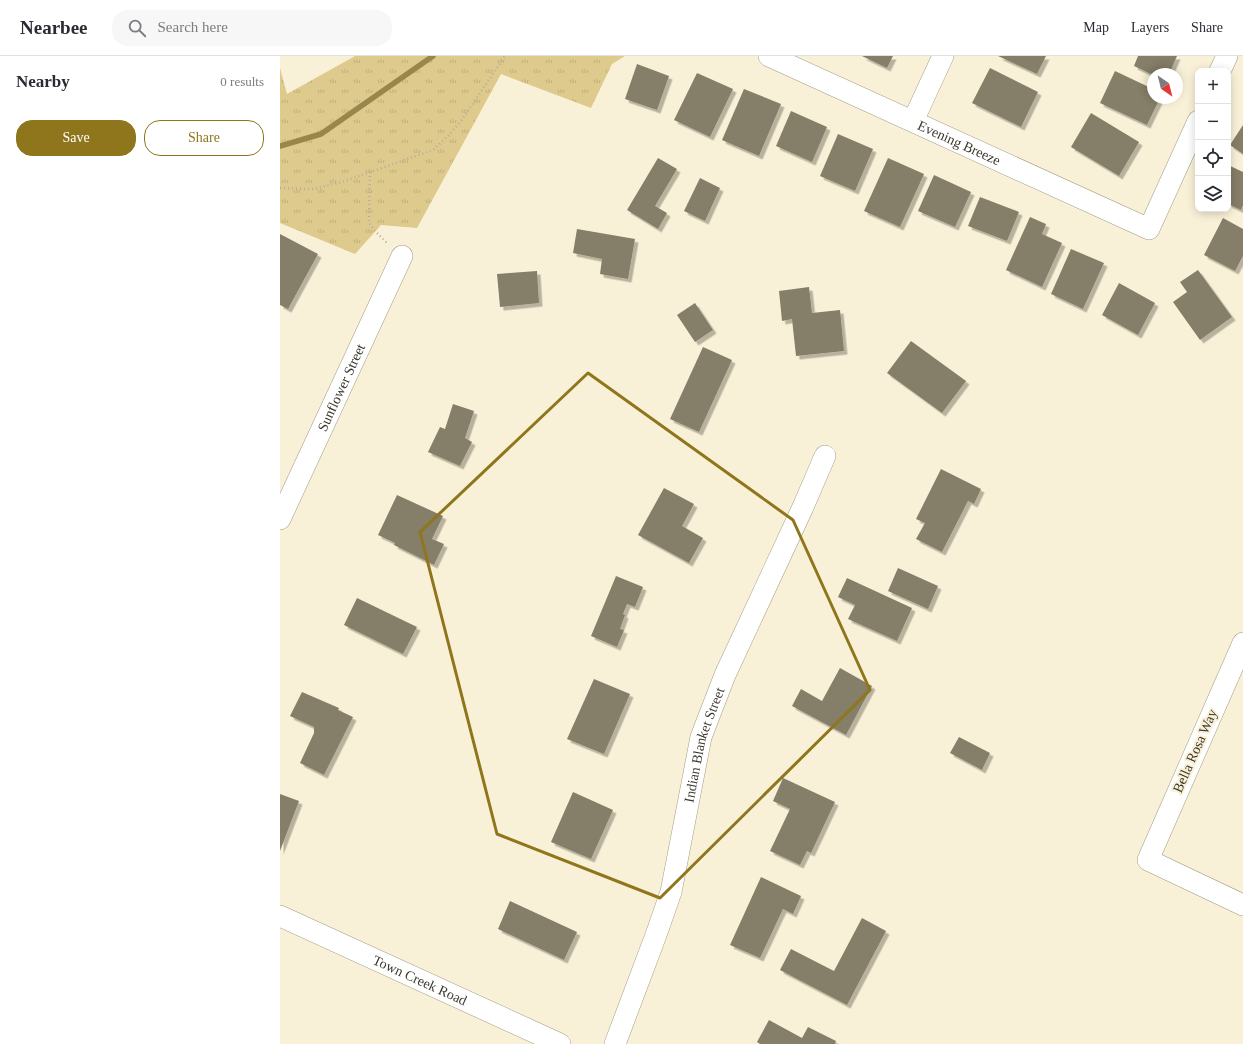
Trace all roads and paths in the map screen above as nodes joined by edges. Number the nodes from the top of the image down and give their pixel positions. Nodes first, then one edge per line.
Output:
1 (504, 56) edge
2 (769, 56) edge
3 (943, 56) edge
4 (1227, 56) edge
5 (1221, 68) edge
6 (913, 121) junction
7 (1195, 127) edge
8 (370, 172) junction
9 (280, 188) edge
10 (402, 256) joint
11 (825, 456) dead end
12 (280, 519) edge
13 (1241, 653) edge
14 (1243, 905) edge
15 (280, 916) edge
16 (560, 1044) edge
17 (615, 1044) edge

1 - 8 path
2 - 6 street, Evening Breeze
3 - 6 street
4 - 5 street
6 - 7 street, Evening Breeze
8 - 9 path
8 - 10 path
10 - 12 street, Sunflower Street
11 - 17 street, Indian Blanket Street
13 - 14 street, Bella Rosa Way
15 - 16 street, Town Creek Road

